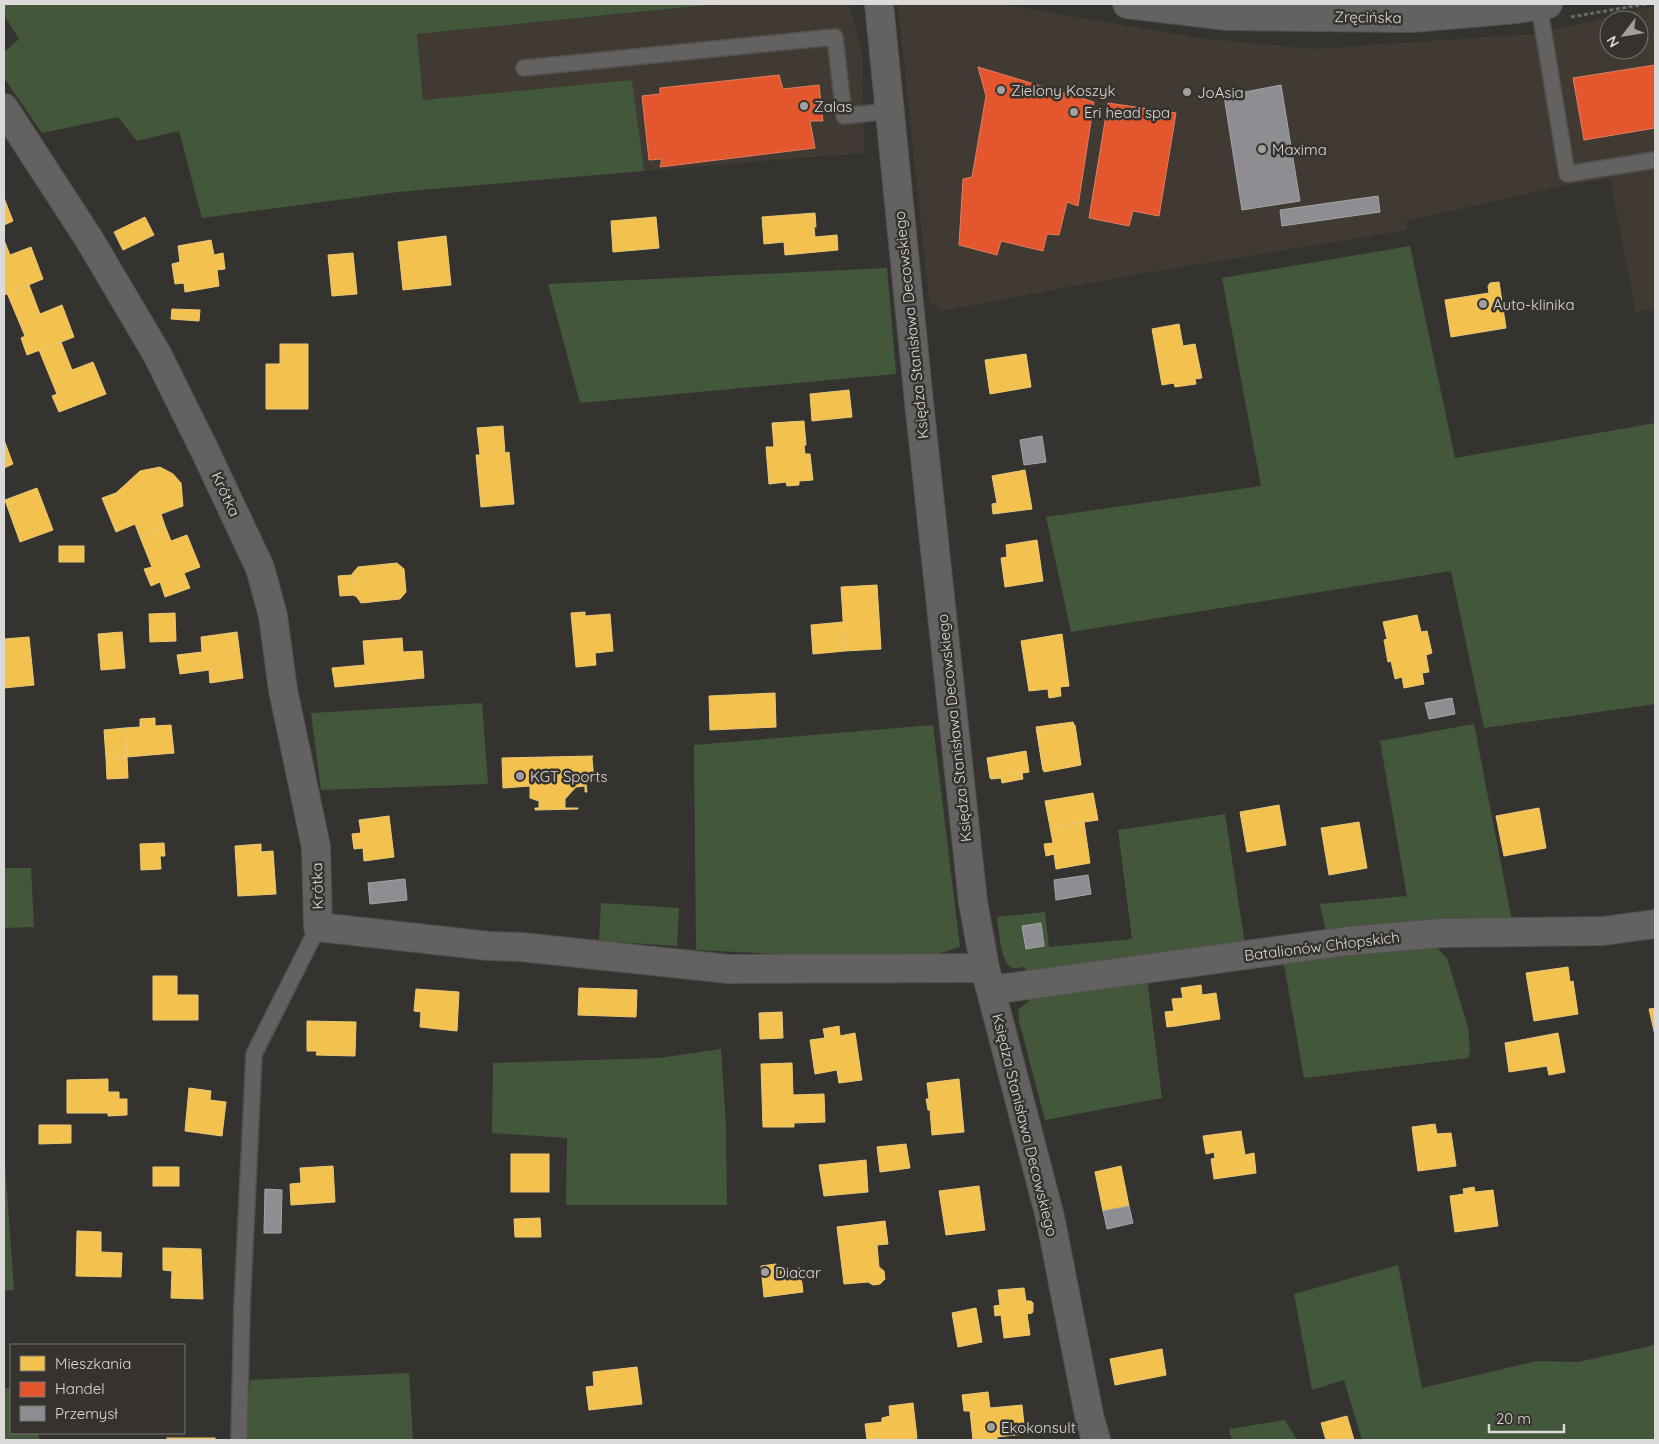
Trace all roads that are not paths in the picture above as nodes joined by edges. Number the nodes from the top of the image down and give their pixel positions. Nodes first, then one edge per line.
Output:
1 (879, 4) edge
2 (1127, 4) edge
3 (1544, 5) edge
4 (524, 68) dead end
5 (4, 108) edge
6 (890, 111) junction
7 (1655, 160) edge
8 (1655, 924) edge
9 (318, 927) junction
10 (988, 979) junction
11 (239, 1440) edge
12 (1096, 1440) edge

1 - 6 street, Księdza Stanisława Decowskiego
2 - 3 street, Zręcińska
3 - 7 lane
4 - 6 lane
5 - 9 street, Krótka
6 - 10 street, Księdza Stanisława Decowskiego
8 - 10 street, Batalionów Chłopskich
9 - 10 street, Batalionów Chłopskich
9 - 11 lane
10 - 12 street, Księdza Stanisława Decowskiego

